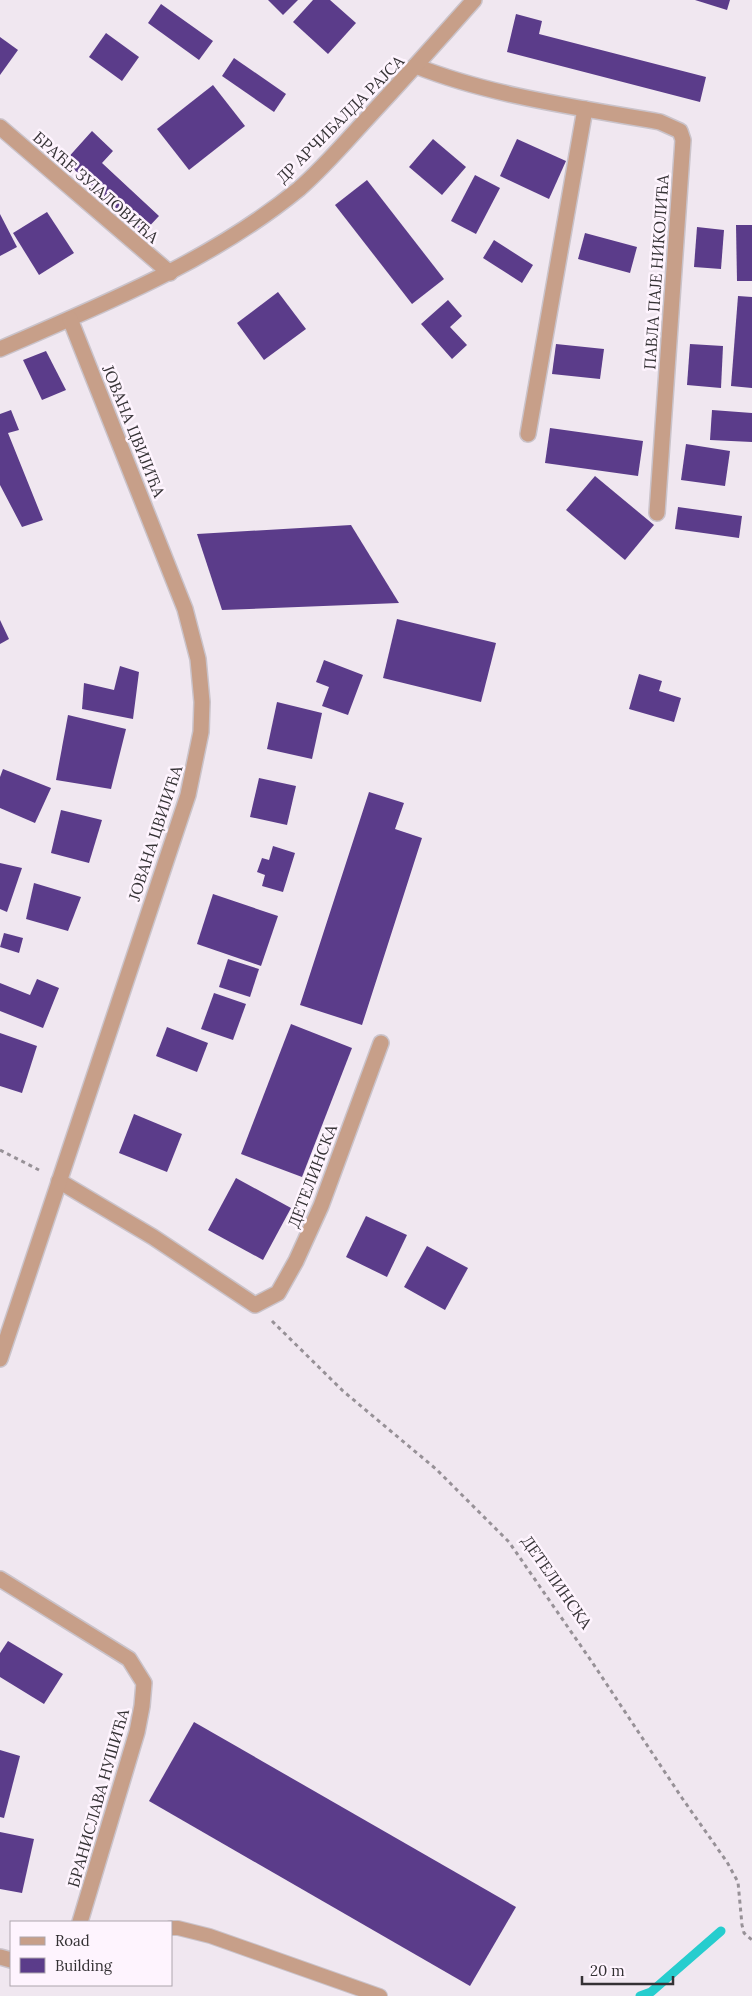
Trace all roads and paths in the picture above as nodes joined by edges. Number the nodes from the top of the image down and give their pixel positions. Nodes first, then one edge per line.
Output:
1 (474, 0) edge
2 (416, 66) junction
3 (585, 109) junction
4 (0, 127) edge
5 (170, 273) junction
6 (70, 319) junction
7 (0, 349) edge
8 (528, 434) dead end
9 (657, 513) dead end
10 (381, 1043) dead end
11 (0, 1150) edge
12 (59, 1181) junction
13 (255, 1305) junction
14 (0, 1359) edge
15 (0, 1578) edge
16 (80, 1921) edge
17 (172, 1928) edge
18 (750, 1939) edge
19 (380, 1996) edge

1 - 2 street, ДР АРЧИБАЛДА РАЈСА
2 - 3 street, ПАВЛА ПАЈЕ НИКОЛИЋА
2 - 5 street, ДР АРЧИБАЛДА РАЈСА
3 - 8 street
3 - 9 street, ПАВЛА ПАЈЕ НИКОЛИЋА
4 - 5 street, БРАЋЕ ЗУЈАЛОВИЋА
5 - 6 street, ДР АРЧИБАЛДА РАЈСА
6 - 7 street, ДР АРЧИБАЛДА РАЈСА
6 - 12 street, ЈОВАНА ЦВИЈИЋА
10 - 13 street, ДЕТЕЛИНСКА
11 - 12 path
12 - 13 street
12 - 14 street, ЈОВАНА ЦВИЈИЋА
13 - 18 path, ДЕТЕЛИНСКА
15 - 16 street, БРАНИСЛАВА НУШИЋА
17 - 19 lane

